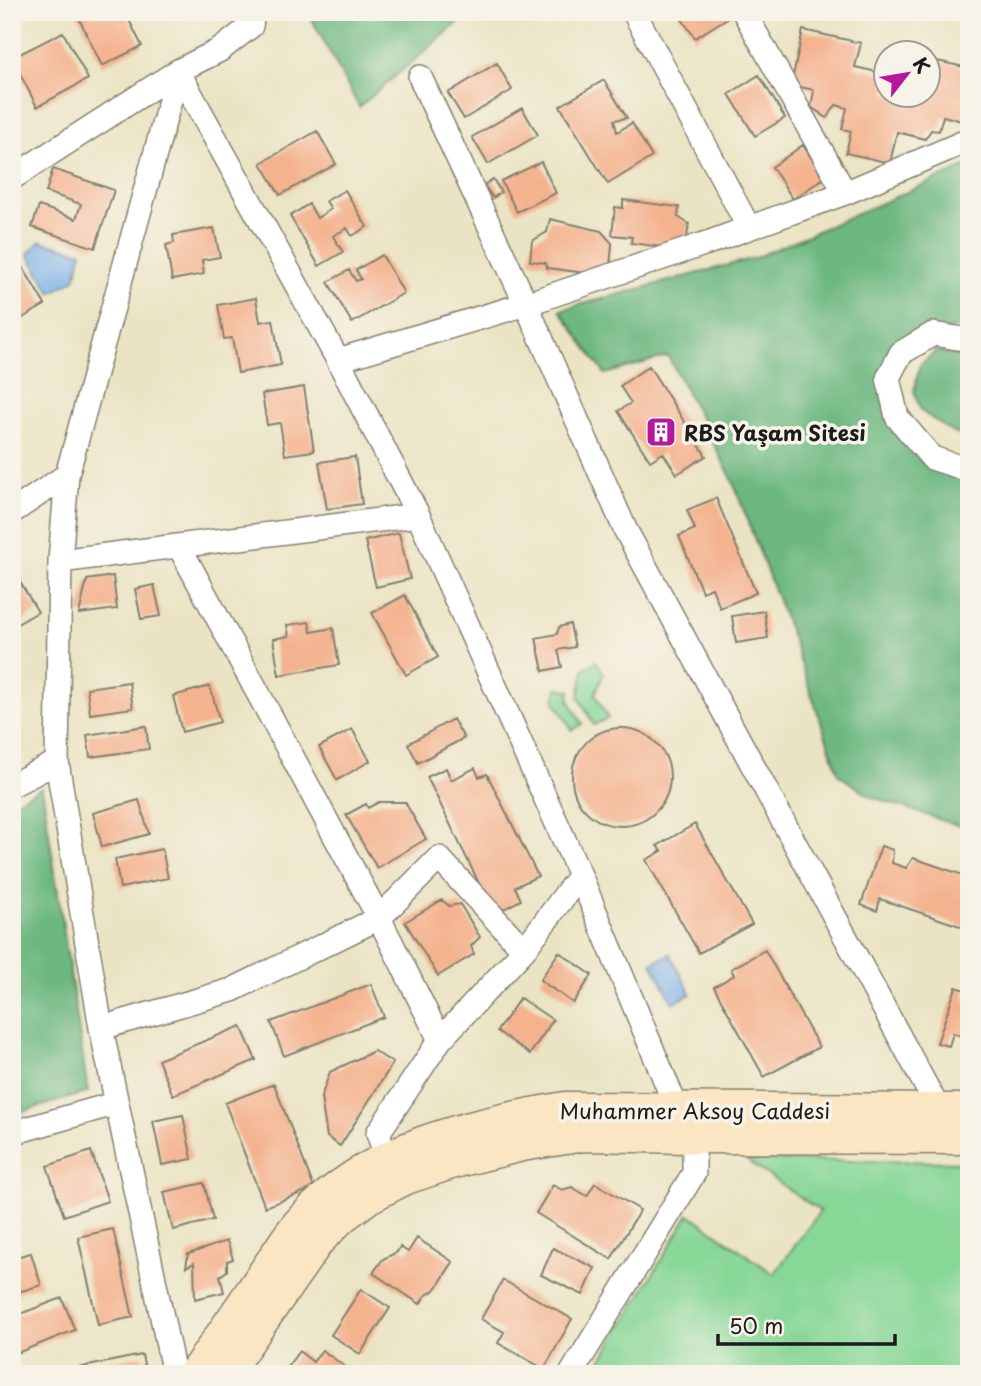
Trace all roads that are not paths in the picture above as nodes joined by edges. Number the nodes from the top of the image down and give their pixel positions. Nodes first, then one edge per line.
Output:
1 (253, 12) edge
2 (634, 12) edge
3 (744, 12) edge
4 (178, 71) junction
5 (420, 77) dead end
6 (969, 140) edge
7 (12, 178) edge
8 (845, 193) junction
9 (749, 228) junction
10 (526, 304) junction
11 (969, 340) edge
12 (338, 360) junction
13 (969, 470) edge
14 (67, 475) junction
15 (12, 512) edge
16 (418, 515) junction
17 (179, 546) junction
18 (60, 561) junction
19 (57, 762) junction
20 (12, 785) edge
21 (580, 875) junction
22 (379, 918) junction
23 (524, 950) junction
24 (101, 1028) junction
25 (440, 1040) junction
26 (117, 1103) junction
27 (677, 1109) junction
28 (954, 1110) edge
29 (12, 1133) edge
30 (689, 1137) junction
31 (969, 1138) edge
32 (391, 1171) junction
33 (174, 1374) edge
34 (194, 1374) edge
35 (225, 1374) edge
36 (571, 1374) edge

1 - 4 street
2 - 9 street
3 - 8 street
4 - 7 street
4 - 12 street
4 - 14 street
5 - 10 street
6 - 8 street
8 - 9 street
9 - 10 street
10 - 12 street
10 - 28 street
11 - 13 street
12 - 16 street
14 - 15 street
14 - 18 street
16 - 17 street
16 - 21 street
17 - 18 street
17 - 22 street
18 - 19 street
19 - 20 street
19 - 24 street
21 - 23 street
21 - 27 street
22 - 23 street
22 - 24 street
22 - 25 street
23 - 25 street
24 - 26 street
25 - 32 street
26 - 29 street
26 - 33 street
27 - 28 main road, Muhammer Aksoy Caddesi
27 - 30 main road
27 - 32 main road, Muhammer Aksoy Caddesi
30 - 31 main road, Muhammer Aksoy Caddesi
30 - 32 main road, Muhammer Aksoy Caddesi
30 - 36 street
32 - 34 main road, Muhammer Aksoy Caddesi
32 - 35 main road, Muhammer Aksoy Caddesi

